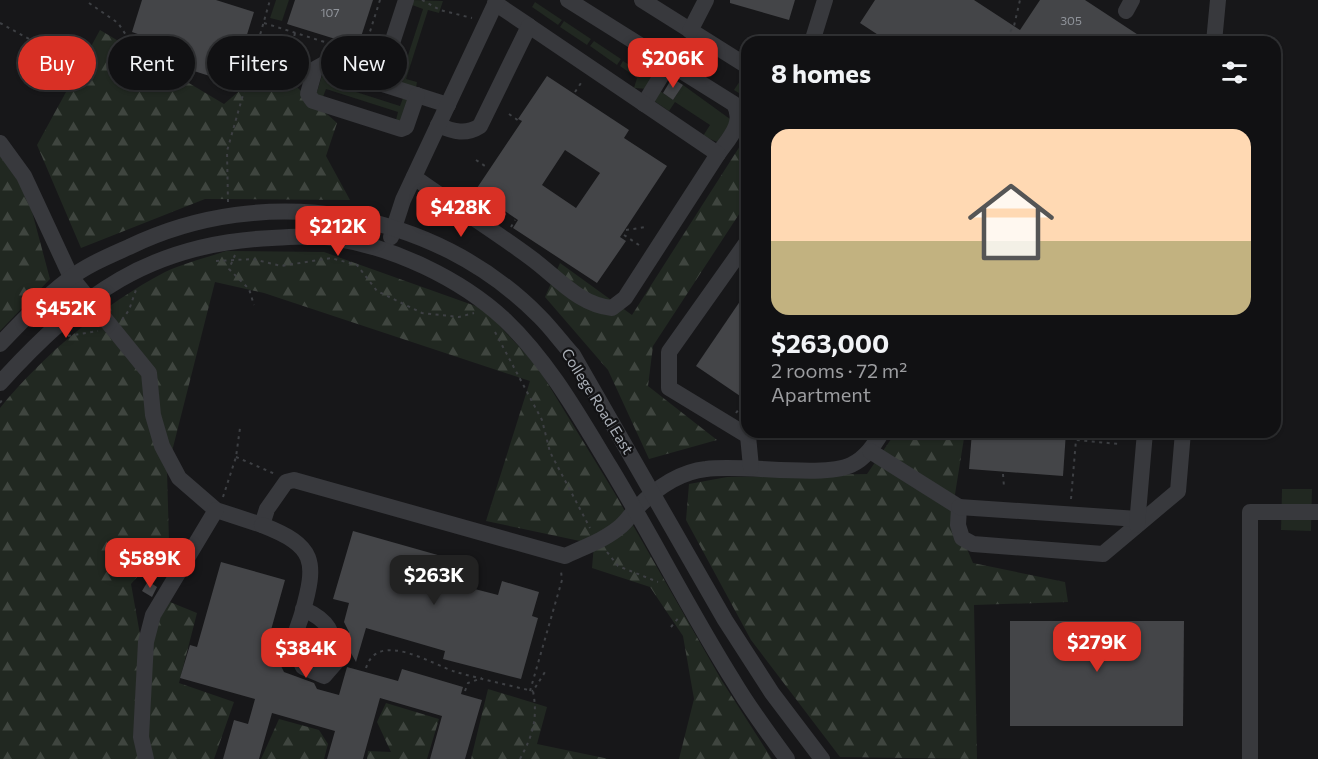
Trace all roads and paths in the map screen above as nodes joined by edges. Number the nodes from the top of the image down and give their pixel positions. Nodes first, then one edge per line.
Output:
1 (270, 0) edge
2 (380, 0) edge
3 (406, 0) edge
4 (422, 0) edge
5 (568, 0) edge
6 (642, 0) edge
7 (706, 0) edge
8 (825, 0) edge
9 (1020, 0) edge
10 (1218, 0) edge
11 (496, 2) edge
12 (88, 3) dead end
13 (0, 23) edge
14 (264, 23) junction
15 (486, 24) junction
16 (530, 26) junction
17 (690, 32) junction
18 (295, 33) junction
19 (24, 36) edge
20 (129, 36) edge
21 (294, 36) edge
22 (369, 36) edge
23 (394, 36) edge
24 (814, 36) edge
25 (1007, 36) edge
26 (1215, 36) edge
27 (321, 41) edge
28 (309, 61) edge
29 (741, 62) edge
30 (669, 63) junction
31 (319, 66) joint
32 (306, 90) edge
33 (402, 90) edge
34 (308, 94) junction
35 (417, 95) junction
36 (644, 104) junction
37 (448, 105) junction
38 (509, 114) dead end
39 (519, 121) dead end
40 (438, 125) junction
41 (0, 143) edge
42 (718, 154) junction
43 (476, 160) dead end
44 (488, 168) dead end
45 (414, 177) junction
46 (230, 214) junction
47 (394, 227) junction
48 (646, 227) dead end
49 (626, 230) dead end
50 (624, 235) dead end
51 (237, 240) junction
52 (741, 250) edge
53 (386, 251) junction
54 (653, 255) junction
55 (234, 260) junction
56 (206, 261) dead end
57 (71, 277) junction
58 (140, 283) dead end
59 (88, 298) junction
60 (254, 305) dead end
61 (478, 313) dead end
62 (489, 325) dead end
63 (110, 326) junction
64 (66, 337) dead end
65 (0, 344) edge
66 (4, 388) edge
67 (0, 403) edge
68 (240, 428) dead end
69 (741, 432) edge
70 (748, 438) edge
71 (878, 438) edge
72 (1145, 438) edge
73 (1182, 438) edge
74 (1119, 444) dead end
75 (870, 451) junction
76 (236, 457) junction
77 (752, 467) junction
78 (275, 474) dead end
79 (1003, 474) dead end
80 (1004, 487) dead end
81 (654, 493) junction
82 (959, 507) junction
83 (636, 509) junction
84 (216, 510) junction
85 (1318, 512) edge
86 (1070, 514) junction
87 (1138, 522) junction
88 (262, 525) junction
89 (599, 541) junction
90 (560, 568) dead end
91 (663, 584) dead end
92 (303, 609) dead end
93 (687, 624) dead end
94 (671, 627) dead end
95 (366, 668) dead end
96 (545, 672) dead end
97 (482, 678) junction
98 (465, 691) dead end
99 (531, 691) junction
100 (146, 759) edge
101 (520, 759) edge
102 (787, 759) edge
103 (822, 759) edge
104 (1250, 759) edge

1 - 14 path
2 - 22 path
3 - 23 street
4 - 15 path
5 - 30 street
6 - 17 street
7 - 17 street
8 - 24 street
9 - 25 path
10 - 26 street
11 - 15 street
11 - 16 street
12 - 20 path
13 - 19 path
14 - 18 path
14 - 46 path
15 - 37 street
16 - 36 street
16 - 40 street
17 - 29 street
18 - 21 path
18 - 27 path
28 - 31 path
30 - 36 street
30 - 42 street
31 - 34 street
32 - 34 path
33 - 35 street
34 - 35 street
35 - 37 street
36 - 42 street
37 - 40 street
38 - 39 path
40 - 45 street
41 - 57 street
42 - 54 street
43 - 44 path
45 - 47 street
45 - 54 street
46 - 47 street, College Road East
46 - 57 street, College Road East
47 - 53 street
47 - 81 street, College Road East
48 - 49 path
50 - 54 path
51 - 53 street, College Road East
51 - 55 path
51 - 59 street, College Road East
52 - 69 street
53 - 83 street, College Road East
55 - 56 path
55 - 60 path
55 - 61 path
57 - 59 street
57 - 65 street, College Road East
58 - 63 path
59 - 63 street
59 - 66 street, College Road East
62 - 89 path
63 - 64 path
63 - 84 street
66 - 67 path
68 - 76 path
70 - 77 street
71 - 75 street
72 - 87 street
73 - 87 street
74 - 86 path
75 - 77 street
75 - 82 street
76 - 78 path
76 - 84 path
77 - 81 street
79 - 80 path
81 - 83 street
81 - 103 street, College Road East
82 - 86 street
82 - 87 street
83 - 89 street
83 - 102 street, College Road East
84 - 88 street
84 - 100 street
85 - 104 street
86 - 87 street
88 - 89 street
88 - 92 street
89 - 91 path
90 - 99 path
93 - 94 path
95 - 97 path
96 - 99 path
97 - 98 path
97 - 99 path
99 - 101 path

